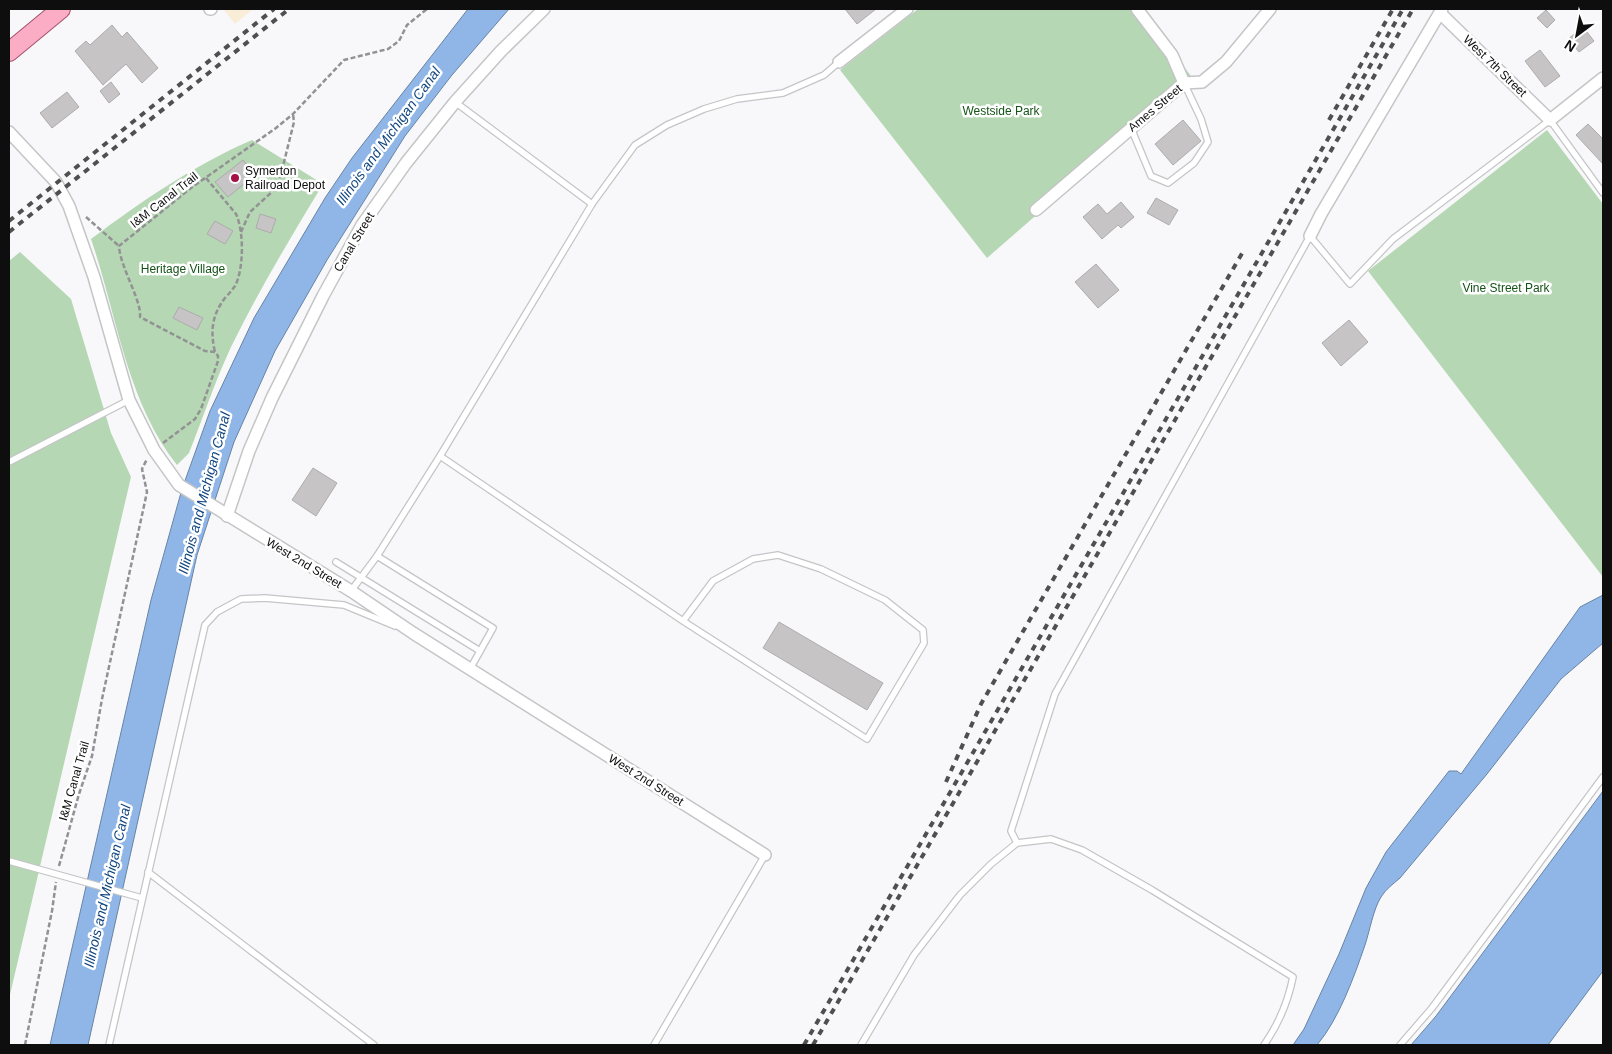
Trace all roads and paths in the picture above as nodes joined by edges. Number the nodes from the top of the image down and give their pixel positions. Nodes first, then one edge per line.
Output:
1 (61, 9) edge
2 (426, 9) edge
3 (544, 9) edge
4 (907, 9) edge
5 (1137, 9) edge
6 (1270, 9) edge
7 (1441, 11) edge
8 (9, 52) edge
9 (839, 62) joint
10 (1603, 78) edge
11 (1184, 83) junction
12 (455, 102) junction
13 (293, 114) junction
14 (1550, 120) junction
15 (1131, 128) junction
16 (9, 132) edge
17 (206, 178) junction
18 (1603, 193) edge
19 (592, 204) junction
20 (69, 206) junction
21 (1036, 210) dead end
22 (240, 234) junction
23 (1310, 236) junction
24 (119, 246) junction
25 (215, 352) junction
26 (129, 400) junction
27 (166, 440) dead end
28 (440, 456) junction
29 (9, 462) edge
30 (144, 462) dead end
31 (227, 516) junction
32 (377, 556) junction
33 (336, 562) dead end
34 (361, 577) junction
35 (351, 591) junction
36 (683, 621) junction
37 (413, 633) junction
38 (480, 651) junction
39 (470, 669) junction
40 (1603, 777) edge
41 (1017, 843) junction
42 (766, 855) joint
43 (9, 861) edge
44 (148, 872) junction
45 (56, 875) junction
46 (142, 898) junction
47 (25, 1045) edge
48 (109, 1045) edge
49 (374, 1045) edge
50 (654, 1045) edge
51 (861, 1045) edge
52 (1264, 1045) edge
53 (1400, 1045) edge

1 - 8 main road
2 - 13 path, I&M Canal Trail
3 - 12 street, Canal Street
4 - 9 street
5 - 11 street
6 - 11 street, Ames Street
7 - 14 street, West 7th Street
7 - 23 street
9 - 19 lane
10 - 14 street
11 - 15 street, Ames Street
11 - 15 lane
12 - 19 lane
12 - 31 street, Canal Street
13 - 17 path, I&M Canal Trail
13 - 22 path
14 - 18 lane
14 - 23 lane
15 - 21 street, Ames Street
16 - 20 street, West 2nd Street
17 - 22 path
17 - 24 path, I&M Canal Trail
19 - 28 lane
20 - 24 path
20 - 26 street, West 2nd Street
22 - 25 path
23 - 41 lane
24 - 25 path
25 - 27 path
26 - 29 lane
26 - 31 street, West 2nd Street
28 - 32 lane
28 - 36 lane
30 - 45 path, I&M Canal Trail
31 - 35 street, West 2nd Street
32 - 34 lane
32 - 38 lane
33 - 34 lane
34 - 35 lane
34 - 38 lane
35 - 37 street, West 2nd Street
36 - 36 lane
37 - 39 street, West 2nd Street
37 - 44 lane
38 - 39 lane
39 - 42 street, West 2nd Street
40 - 53 lane
41 - 51 lane
41 - 52 lane
42 - 50 lane
43 - 45 lane
44 - 46 lane
44 - 49 lane
45 - 46 lane
45 - 47 path, I&M Canal Trail
46 - 48 lane

